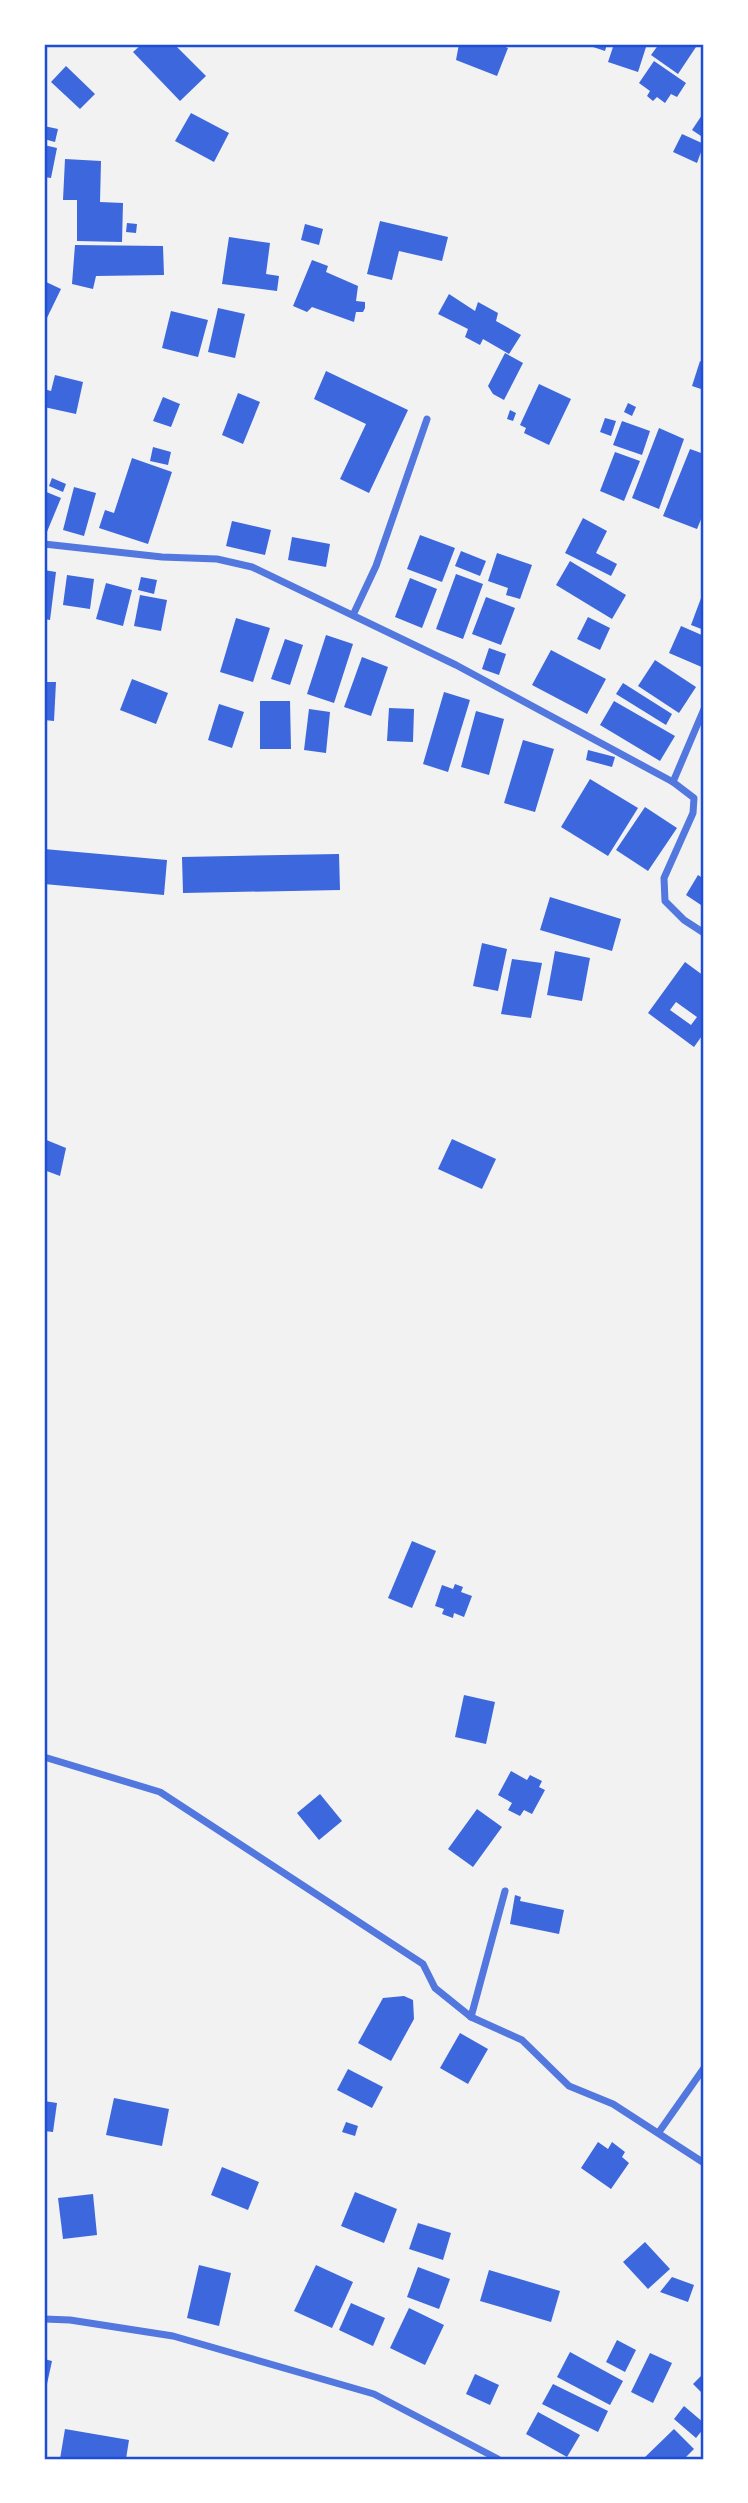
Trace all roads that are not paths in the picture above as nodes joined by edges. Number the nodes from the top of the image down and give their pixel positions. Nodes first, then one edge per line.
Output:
1 (427, 419) dead end
2 (44, 544) edge
3 (352, 615) junction
4 (704, 709) edge
5 (673, 782) junction
6 (704, 933) edge
7 (44, 1757) edge
8 (505, 1891) dead end
9 (471, 2017) junction
10 (704, 2068) edge
11 (659, 2133) junction
12 (704, 2164) edge
13 (44, 2319) edge
14 (498, 2459) edge

1 - 3 street
2 - 3 street
3 - 5 street
4 - 5 street
5 - 6 street
7 - 9 street
8 - 9 street
9 - 11 street
10 - 11 street
11 - 12 street
13 - 14 street

